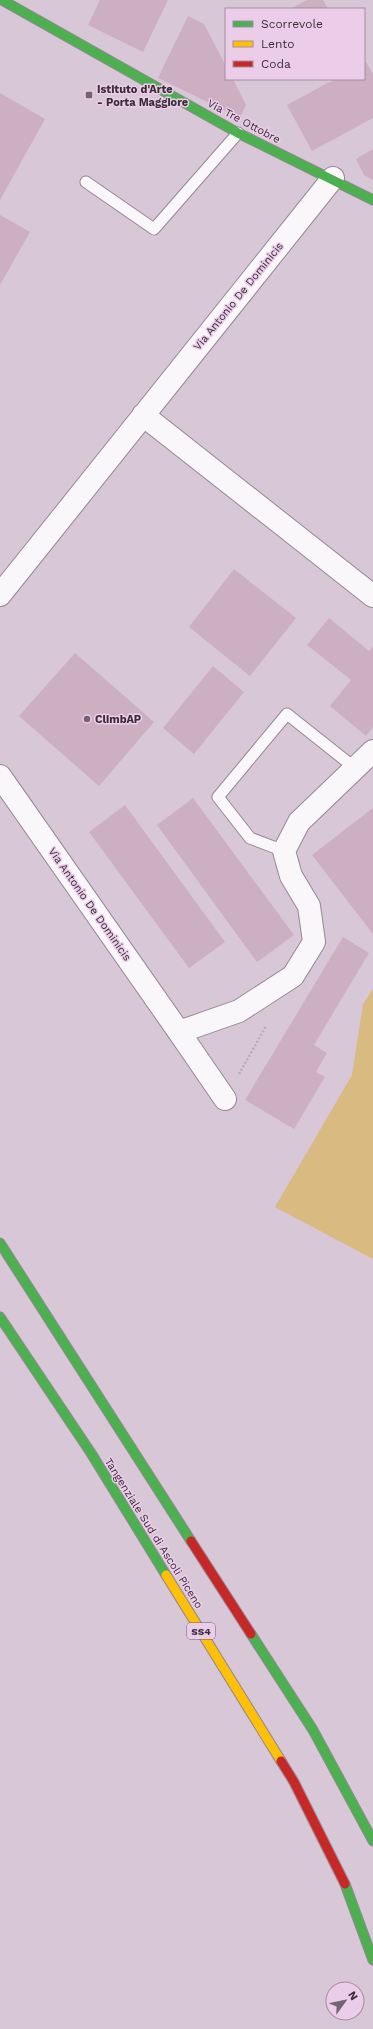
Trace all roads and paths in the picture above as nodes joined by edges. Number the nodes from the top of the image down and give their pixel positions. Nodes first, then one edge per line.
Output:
1 (2, 0) edge
2 (238, 133) junction
3 (332, 178) junction
4 (86, 182) dead end
5 (373, 200) edge
6 (143, 414) junction
7 (0, 595) edge
8 (373, 596) edge
9 (373, 751) edge
10 (355, 768) junction
11 (0, 776) edge
12 (284, 851) junction
13 (267, 1024) dead end
14 (179, 1032) junction
15 (226, 1099) joint
16 (0, 1243) edge
17 (0, 1317) edge
18 (373, 1841) edge
19 (373, 1960) edge

1 - 2 main road, Via Tre Ottobre
2 - 3 main road, Via Tre Ottobre
2 - 4 lane
3 - 5 main road, Via Tre Ottobre
3 - 6 street, Via Antonio De Dominicis
6 - 7 street, Via Antonio De Dominicis
6 - 8 street
9 - 10 street
10 - 12 street
10 - 12 lane
11 - 14 street, Via Antonio De Dominicis
12 - 14 street
13 - 15 path
14 - 15 street, Via Antonio De Dominicis
16 - 18 main road
17 - 19 main road, Tangenziale Sud di Ascoli Piceno / SS4

